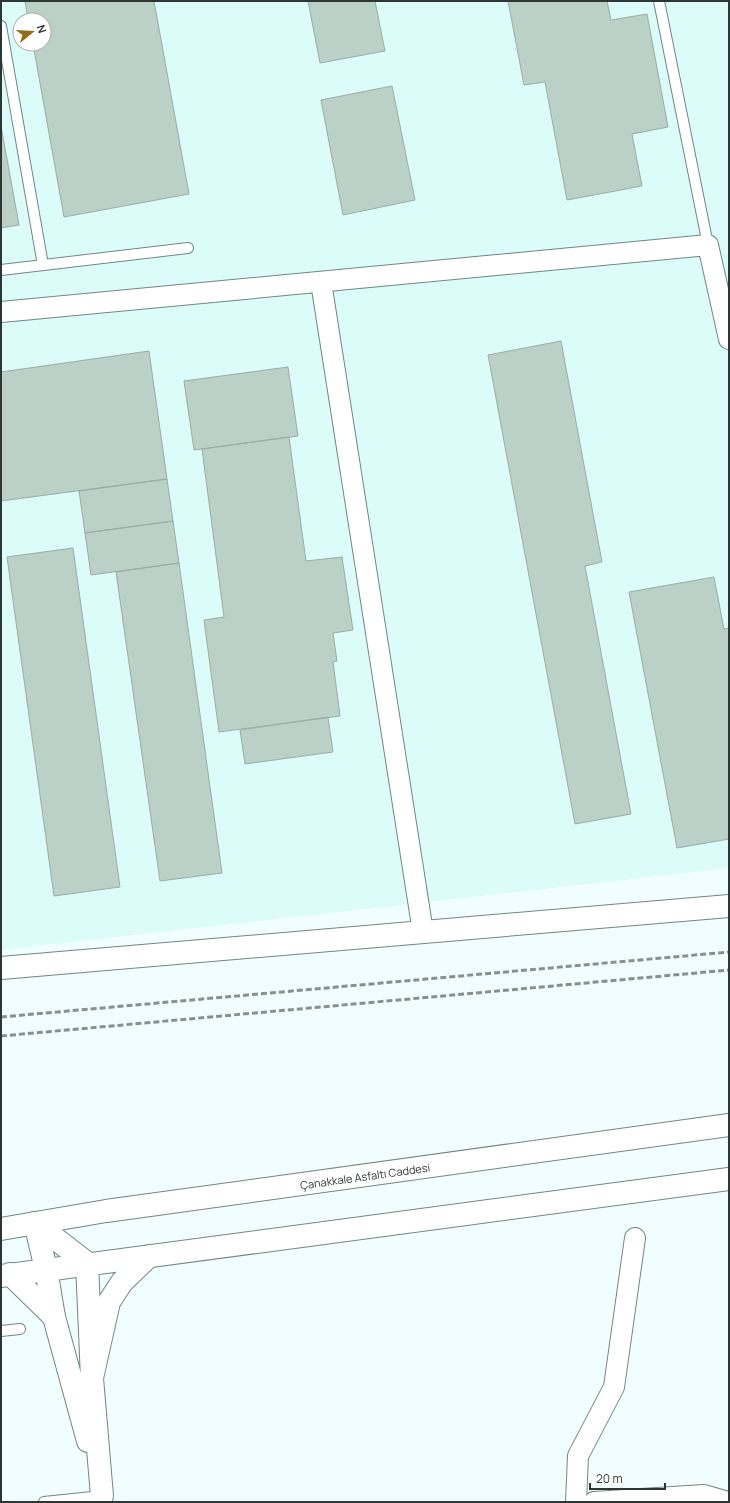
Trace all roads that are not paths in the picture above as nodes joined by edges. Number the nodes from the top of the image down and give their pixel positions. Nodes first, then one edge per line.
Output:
1 (659, 1) edge
2 (1, 26) edge
3 (708, 244) junction
4 (188, 248) dead end
5 (43, 265) junction
6 (1, 270) edge
7 (321, 282) junction
8 (1, 312) edge
9 (729, 339) edge
10 (729, 906) edge
11 (423, 932) junction
12 (1, 968) edge
13 (729, 1125) edge
14 (729, 1179) edge
15 (35, 1223) junction
16 (1, 1229) edge
17 (635, 1238) dead end
18 (149, 1256) junction
19 (87, 1263) junction
20 (46, 1269) junction
21 (5, 1275) edge
22 (54, 1317) junction
23 (20, 1329) dead end
24 (1, 1331) edge
25 (92, 1378) junction
26 (103, 1499) edge
27 (44, 1502) edge
28 (576, 1502) edge
29 (594, 1502) edge
30 (728, 1502) edge

1 - 3 lane
2 - 5 lane
3 - 7 street
3 - 9 street
4 - 5 lane
5 - 6 lane
7 - 8 street
7 - 11 street
10 - 11 main road
11 - 12 main road
13 - 15 main road, Çanakkale Asfaltı Caddesi
14 - 18 main road
15 - 16 main road, Çanakkale Asfaltı Caddesi
15 - 19 main road
15 - 20 main road
17 - 28 street
18 - 19 main road
18 - 25 main road
19 - 20 main road
19 - 25 main road
20 - 21 main road
20 - 22 main road
21 - 22 main road
22 - 26 main road
23 - 24 lane
25 - 26 main road
26 - 27 lane
29 - 30 street

